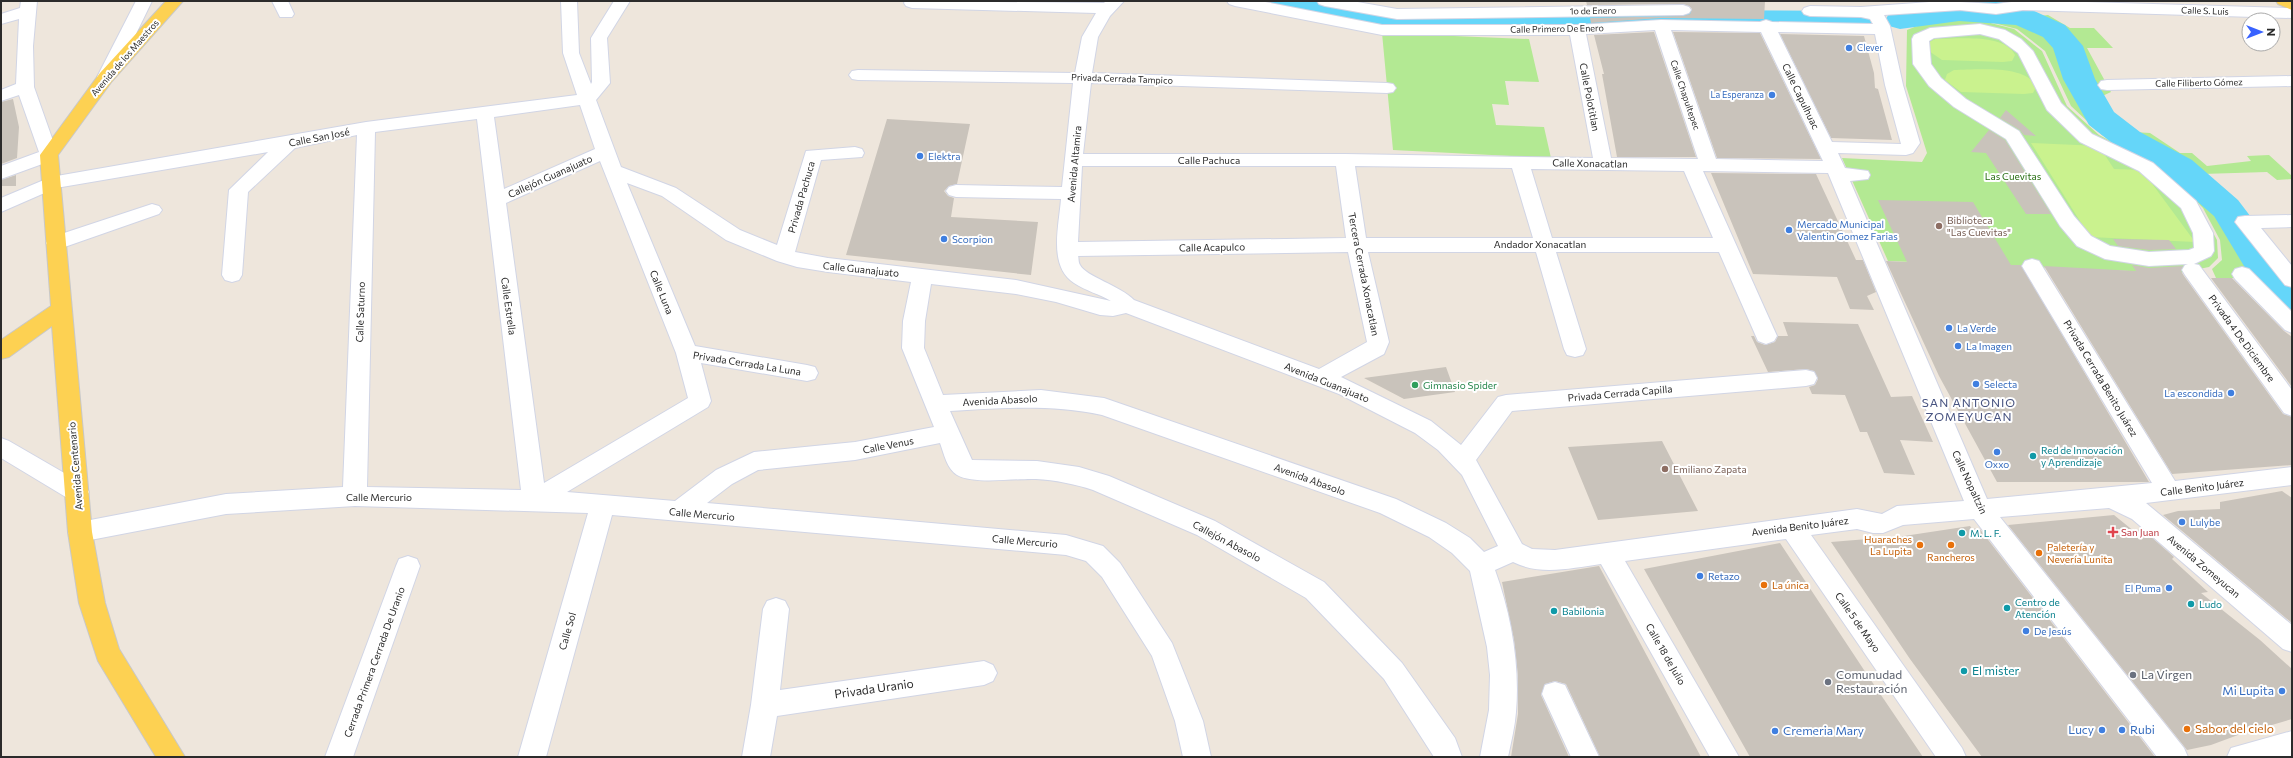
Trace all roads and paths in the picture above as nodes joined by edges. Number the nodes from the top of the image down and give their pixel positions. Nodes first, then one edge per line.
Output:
1 (144, 1) edge
2 (175, 1) edge
3 (569, 1) edge
4 (622, 1) edge
5 (1235, 1) edge
6 (1325, 1) edge
7 (2284, 1) edge
8 (912, 3) dead end
9 (1955, 3) edge
10 (1111, 4) edge
11 (2292, 5) edge
12 (28, 6) edge
13 (1304, 7) edge
14 (1728, 11) dead end
15 (2292, 14) edge
16 (1773, 15) junction
17 (1868, 17) junction
18 (1, 19) edge
19 (1661, 25) junction
20 (1577, 30) junction
21 (858, 75) dead end
22 (106, 77) junction
23 (1083, 78) junction
24 (2292, 81) edge
25 (2107, 85) dead end
26 (25, 87) junction
27 (1387, 88) dead end
28 (1, 96) edge
29 (588, 99) junction
30 (485, 113) junction
31 (366, 128) junction
32 (289, 143) junction
33 (1826, 147) junction
34 (604, 151) junction
35 (855, 153) dead end
36 (49, 155) junction
37 (1074, 160) junction
38 (1345, 160) junction
39 (1520, 162) junction
40 (1603, 163) junction
41 (1700, 166) junction
42 (612, 170) junction
43 (1836, 170) junction
44 (1, 173) edge
45 (1861, 175) dead end
46 (51, 183) junction
47 (956, 191) dead end
48 (1072, 193) junction
49 (495, 201) junction
50 (2055, 201) joint
51 (1, 206) edge
52 (152, 210) dead end
53 (2289, 224) edge
54 (56, 243) junction
55 (1544, 244) junction
56 (1357, 245) junction
57 (1724, 245) junction
58 (1067, 249) junction
59 (784, 256) junction
60 (2032, 266) dead end
61 (2192, 270) dead end
62 (2242, 274) dead end
63 (232, 275) dead end
64 (923, 275) junction
65 (2292, 280) edge
66 (1128, 305) junction
67 (62, 309) junction
68 (2292, 324) edge
69 (1766, 336) dead end
70 (1575, 348) dead end
71 (1, 351) edge
72 (687, 353) junction
73 (807, 372) dead end
74 (1320, 378) junction
75 (1806, 378) dead end
76 (936, 404) junction
77 (2292, 407) edge
78 (948, 433) junction
79 (1, 447) edge
80 (1463, 460) junction
81 (2287, 481) edge
82 (2169, 491) junction
83 (77, 492) junction
84 (355, 496) junction
85 (2111, 498) junction
86 (534, 500) junction
87 (603, 504) junction
88 (1979, 508) junction
89 (678, 512) junction
90 (1791, 527) junction
91 (80, 532) junction
92 (1513, 551) junction
93 (1607, 552) junction
94 (1480, 565) junction
95 (408, 566) dead end
96 (776, 609) dead end
97 (2292, 641) edge
98 (984, 673) dead end
99 (765, 705) junction
100 (1564, 705) dead end
101 (2292, 744) edge
102 (170, 757) edge
103 (339, 757) edge
104 (532, 757) edge
105 (756, 757) edge
106 (1197, 757) edge
107 (1448, 757) edge
108 (1494, 757) edge
109 (1585, 757) edge
110 (1725, 757) edge
111 (1952, 757) edge
112 (2174, 757) edge
113 (2241, 757) edge

1 - 22 street
2 - 22 main road, Avenida de los Maestros
3 - 29 street, Calle Luna
4 - 29 street
5 - 13 street, Calle Primero De Enero
6 - 14 street, 1o de Enero
7 - 11 main road
8 - 10 street
9 - 15 street, Calle S. Luis
9 - 17 street
10 - 23 street, Avenida Altamira
12 - 18 street
12 - 26 street
13 - 20 street, Calle Primero De Enero
16 - 17 street, Calle Primero De Enero
16 - 17 street
16 - 19 street, Calle Primero De Enero
16 - 33 street, Calle Capulhuac
17 - 33 street
19 - 20 street, Calle Primero De Enero
19 - 41 street, Calle Chapultepec
20 - 40 street, Calle Polotitlan
21 - 23 street, Privada Cerrada Tampico
22 - 36 main road, Avenida de los Maestros
23 - 27 street, Privada Cerrada Tampico
23 - 37 street, Avenida Altamira
24 - 25 street, Calle Filiberto Gómez
26 - 28 street
26 - 36 street
29 - 30 street, Calle San José
29 - 34 street, Calle Luna
30 - 31 street, Calle San José
30 - 49 street, Calle Estrella
31 - 32 street, Calle San José
31 - 84 street, Calle Saturno
32 - 46 street, Calle San José
32 - 63 street
33 - 43 street, Calle Capulhuac
34 - 42 street, Calle Luna
34 - 49 street, Callejón Guanajuato
35 - 59 street, Privada Pachuca
36 - 44 street
36 - 46 main road, Avenida Centenario
37 - 38 street, Calle Pachuca
37 - 48 street, Avenida Altamira
38 - 39 street, Calle Xonacatlan
38 - 56 street, Tercera Cerrada Xonacatlan
39 - 40 street, Calle Xonacatlan
39 - 55 street
40 - 41 street, Calle Xonacatlan
41 - 43 street, Calle Xonacatlan
41 - 57 street, Calle Chapultepec
42 - 59 street, Calle Guanajuato
42 - 72 street, Calle Luna
43 - 45 street, Calle Xonacatlan
43 - 88 street, Calle Nopaltzin
46 - 51 street, Calle San José
46 - 54 main road, Avenida Centenario
47 - 48 street
48 - 58 street, Avenida Altamira
49 - 86 street, Calle Estrella
50 - 50 street
52 - 54 street
53 - 65 street
54 - 67 main road, Avenida Centenario
55 - 56 street, Andador Xonacatlan
55 - 57 street, Andador Xonacatlan
55 - 70 street
56 - 58 street, Calle Acapulco
56 - 74 street, Tercera Cerrada Xonacatlan
57 - 69 street, Calle Chapultepec
58 - 66 street, Avenida Altamira
59 - 64 street, Calle Guanajuato
60 - 82 street, Privada Cerrada Benito Juárez
61 - 77 street, Privada 4 De Diciembre
62 - 68 street
64 - 66 street, Calle Guanajuato
64 - 76 street
66 - 74 street, Avenida Guanajuato
67 - 71 main road
67 - 83 main road, Avenida Centenario
72 - 73 street, Privada Cerrada La Luna
72 - 86 street, Calle Luna
74 - 80 street, Avenida Guanajuato
75 - 80 street, Privada Cerrada Capilla
76 - 78 street
76 - 94 street, Avenida Abasolo
78 - 89 street, Calle Venus
78 - 107 street, Callejón Abasolo
79 - 83 street
80 - 92 street, Avenida Guanajuato
81 - 82 street, Calle Benito Juárez
82 - 85 street, Calle Benito Juárez
83 - 91 main road, Avenida Centenario
84 - 86 street, Calle Mercurio
84 - 91 street, Calle Mercurio
85 - 88 street, Avenida Benito Juárez
85 - 97 street, Avenida Zomeyucan
86 - 87 street, Calle Mercurio
87 - 89 street, Calle Mercurio
87 - 104 street, Calle Sol
88 - 90 street, Avenida Benito Juárez
88 - 112 street, Calle Nopaltzin
89 - 106 street, Calle Mercurio
90 - 93 street, Avenida Benito Juárez
90 - 111 street, Calle 5 de Mayo
91 - 102 main road, Avenida Centenario
92 - 93 street, Avenida Benito Juárez
92 - 94 street
93 - 110 street, Calle 18 de Julio
94 - 108 street, Avenida Abasolo
95 - 103 street, Cerrada Primera Cerrada De Uranio
96 - 99 street
98 - 99 street, Privada Uranio
99 - 105 street
100 - 109 street
101 - 113 street

